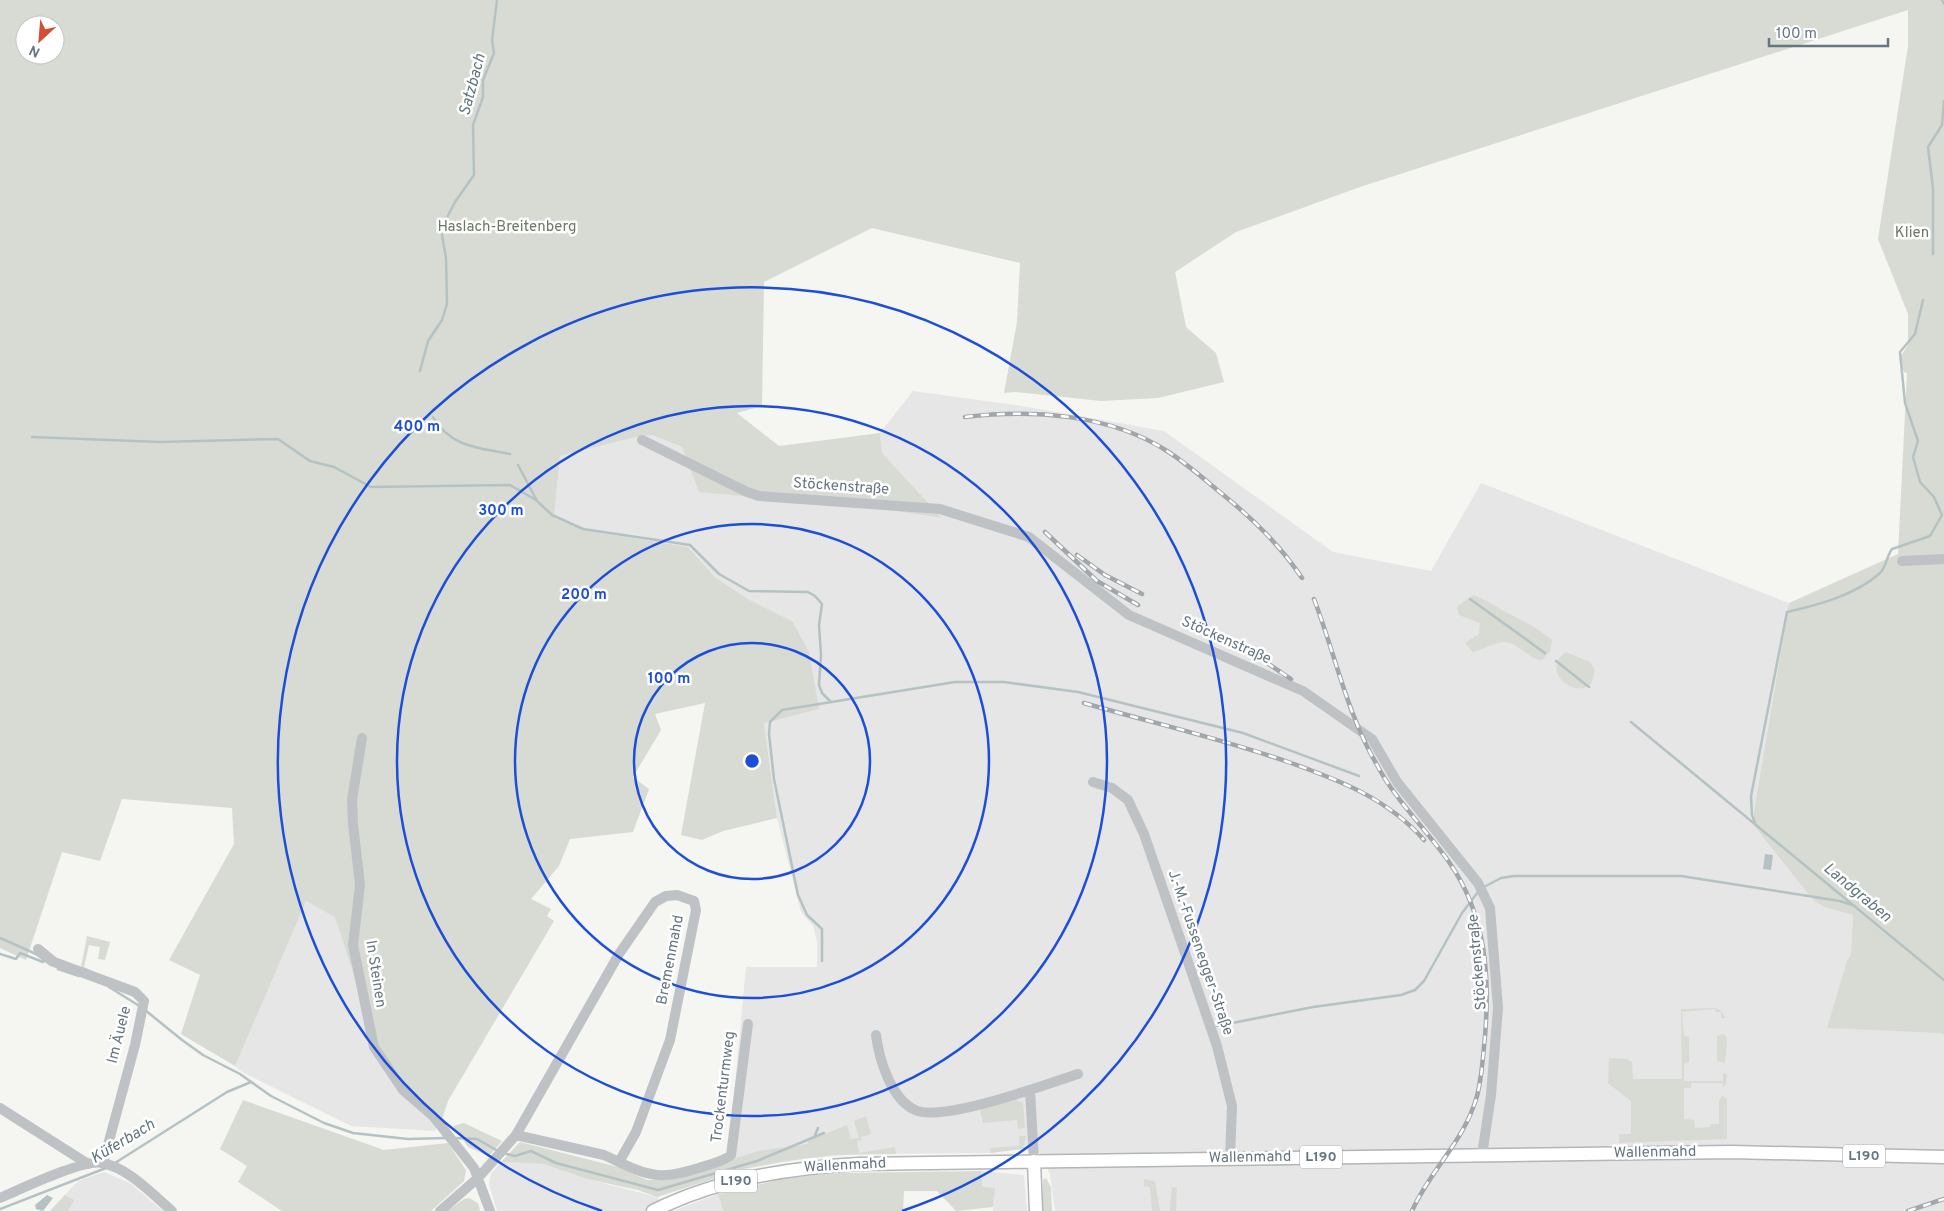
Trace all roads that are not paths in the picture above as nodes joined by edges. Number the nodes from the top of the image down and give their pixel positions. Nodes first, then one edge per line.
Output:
1 (642, 440) dead end
2 (1944, 559) edge
3 (1902, 561) dead end
4 (362, 738) dead end
5 (1093, 782) dead end
6 (38, 949) dead end
7 (748, 1024) dead end
8 (876, 1035) dead end
9 (1078, 1074) dead end
10 (1030, 1090) junction
11 (0, 1108) edge
12 (516, 1135) junction
13 (1482, 1155) junction
14 (1944, 1157) edge
15 (1230, 1158) junction
16 (1034, 1160) junction
17 (619, 1162) junction
18 (88, 1164) junction
19 (108, 1164) junction
20 (478, 1178) junction
21 (0, 1198) edge
22 (172, 1211) edge
23 (440, 1211) edge
24 (490, 1211) edge
25 (653, 1211) edge
26 (1036, 1211) edge

1 - 13 street, Stöckenstraße
2 - 3 street
4 - 20 street, In Steinen
5 - 15 street, J.-M.-Fussenegger-Straße
6 - 19 street, Im Äuele
7 - 17 street, Trockenturmweg
8 - 10 street
9 - 10 street
10 - 16 street
11 - 18 street
12 - 17 street
12 - 17 street, Bremenmahd
12 - 20 street, Bremenmahd
13 - 14 main road, Wallenmahd / L190
13 - 15 main road, Wallenmahd / L190
15 - 16 main road, Wallenmahd / L190
16 - 25 main road, Wallenmahd / L190
16 - 26 main road
18 - 19 street
18 - 21 street
19 - 22 street
20 - 23 street, Bremenmahd
20 - 24 street, In Steinen

